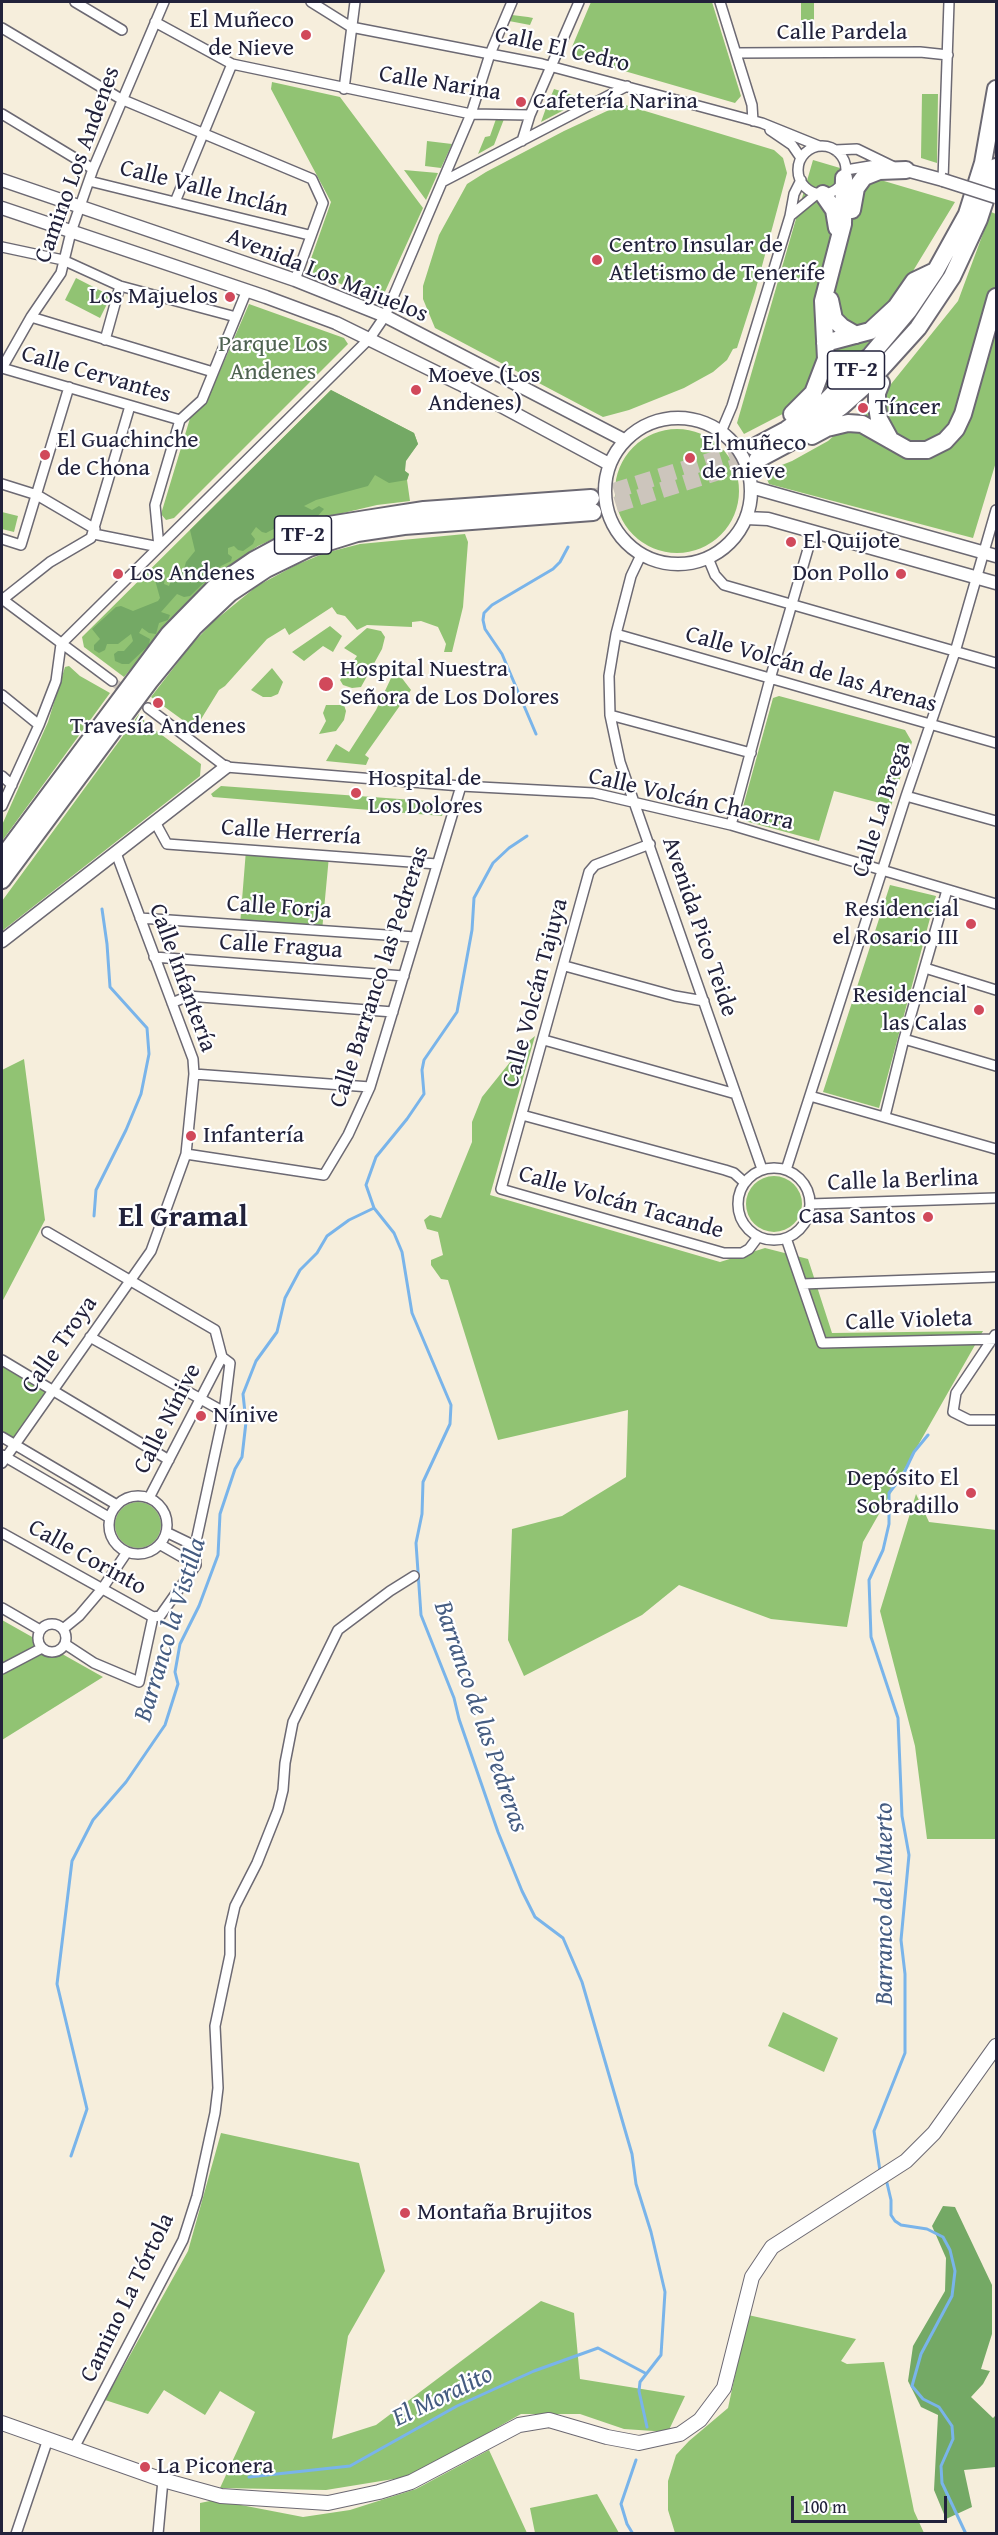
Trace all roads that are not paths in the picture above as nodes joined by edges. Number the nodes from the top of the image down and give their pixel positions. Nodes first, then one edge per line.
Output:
1 (75, 2) edge
2 (164, 2) edge
3 (311, 2) edge
4 (355, 2) edge
5 (512, 2) edge
6 (579, 2) edge
7 (720, 2) edge
8 (949, 2) edge
9 (155, 22) junction
10 (351, 27) junction
11 (2, 28) edge
12 (122, 30) dead end
13 (736, 53) junction
14 (490, 54) junction
15 (948, 55) junction
16 (232, 64) junction
17 (552, 67) junction
18 (627, 86) junction
19 (344, 89) junction
20 (996, 89) edge
21 (121, 99) junction
22 (2, 114) edge
23 (471, 114) junction
24 (530, 115) junction
25 (757, 122) junction
26 (203, 132) junction
27 (522, 141) junction
28 (819, 146) junction
29 (834, 150) junction
30 (801, 158) junction
31 (885, 164) junction
32 (996, 167) edge
33 (93, 169) junction
34 (906, 170) junction
35 (845, 174) junction
36 (2, 180) edge
37 (801, 180) junction
38 (943, 180) junction
39 (89, 181) junction
40 (444, 181) junction
41 (821, 193) junction
42 (996, 197) edge
43 (175, 202) junction
44 (79, 207) junction
45 (2, 208) edge
46 (790, 216) junction
47 (71, 232) junction
48 (309, 235) junction
49 (840, 238) junction
50 (2, 249) edge
51 (63, 260) junction
52 (936, 270) junction
53 (832, 271) junction
54 (295, 280) junction
55 (120, 286) junction
56 (247, 290) junction
57 (996, 297) edge
58 (385, 316) junction
59 (31, 317) junction
60 (236, 317) junction
61 (918, 328) junction
62 (856, 335) junction
63 (369, 338) junction
64 (105, 340) junction
65 (825, 343) junction
66 (3, 363) edge
67 (213, 372) junction
68 (881, 384) junction
69 (69, 387) junction
70 (130, 406) junction
71 (180, 420) junction
72 (827, 428) junction
73 (721, 432) junction
74 (800, 437) junction
75 (624, 440) junction
76 (891, 443) junction
77 (755, 449) junction
78 (609, 464) junction
79 (2, 484) edge
80 (751, 487) junction
81 (37, 495) junction
82 (996, 510) edge
83 (746, 518) junction
84 (95, 531) junction
85 (813, 532) junction
86 (2, 539) edge
87 (159, 547) junction
88 (641, 555) junction
89 (996, 556) edge
90 (708, 558) junction
91 (982, 558) junction
92 (976, 578) junction
93 (996, 584) edge
94 (2, 599) edge
95 (791, 603) junction
96 (616, 634) junction
97 (61, 644) junction
98 (955, 652) junction
99 (996, 663) edge
100 (770, 679) junction
101 (112, 681) tunnel mouth
102 (2, 695) edge
103 (148, 708) tunnel mouth
104 (610, 715) junction
105 (39, 725) junction
106 (931, 725) junction
107 (996, 743) edge
108 (751, 753) junction
109 (226, 767) junction
110 (2, 777) edge
111 (12, 785) junction
112 (461, 786) junction
113 (906, 796) junction
114 (635, 803) junction
115 (2, 806) edge
116 (996, 821) edge
117 (155, 822) junction
118 (731, 825) junction
119 (650, 844) junction
120 (116, 853) junction
121 (2, 858) edge
122 (437, 864) junction
123 (882, 870) junction
124 (2, 880) edge
125 (947, 890) junction
126 (996, 904) edge
127 (140, 918) junction
128 (415, 937) junction
129 (2, 940) edge
130 (154, 957) junction
131 (565, 966) junction
132 (925, 968) junction
133 (404, 976) junction
134 (996, 990) edge
135 (704, 1000) junction
136 (172, 1003) junction
137 (393, 1012) junction
138 (904, 1039) junction
139 (544, 1040) junction
140 (996, 1066) edge
141 (194, 1074) junction
142 (370, 1087) junction
143 (736, 1094) junction
144 (810, 1096) junction
145 (522, 1115) junction
146 (885, 1116) junction
147 (996, 1149) edge
148 (186, 1154) junction
149 (762, 1169) junction
150 (786, 1170) junction
151 (744, 1182) junction
152 (501, 1189) joint
153 (996, 1198) edge
154 (810, 1204) junction
155 (46, 1232) dead end
156 (758, 1237) junction
157 (786, 1238) junction
158 (996, 1277) edge
159 (130, 1280) junction
160 (802, 1284) junction
161 (995, 1336) edge
162 (90, 1337) junction
163 (222, 1357) junction
164 (2, 1360) edge
165 (53, 1390) junction
166 (200, 1400) junction
167 (224, 1412) junction
168 (996, 1420) edge
169 (2, 1437) edge
170 (14, 1444) junction
171 (3, 1458) edge
172 (169, 1460) junction
173 (149, 1498) junction
174 (117, 1505) junction
175 (110, 1518) junction
176 (166, 1532) junction
177 (2, 1533) edge
178 (160, 1545) junction
179 (195, 1546) junction
180 (127, 1552) junction
181 (196, 1565) junction
182 (414, 1576) dead end
183 (102, 1589) junction
184 (2, 1608) edge
185 (153, 1617) junction
186 (63, 1629) junction
187 (40, 1630) junction
188 (65, 1644) junction
189 (42, 1648) junction
190 (2, 1669) edge
191 (996, 2046) edge
192 (2, 2423) edge
193 (48, 2439) junction
194 (74, 2448) junction
195 (163, 2480) junction
196 (16, 2534) edge
197 (158, 2534) edge

1 - 12 street
2 - 9 street, Camino Los Andenes
3 - 10 street
4 - 10 street
5 - 14 street
6 - 17 street
7 - 13 street
8 - 15 street
9 - 16 street, Calle Narina
9 - 21 street, Camino Los Andenes
10 - 14 street, Calle El Cedro
10 - 19 street
11 - 21 street
13 - 15 street, Calle Pardela
13 - 25 street
14 - 17 street, Calle El Cedro
14 - 23 street
15 - 38 street
16 - 19 street, Calle Narina
16 - 26 street
17 - 18 street, Calle El Cedro
17 - 24 street
18 - 25 street, Calle El Cedro
18 - 27 street
19 - 23 street, Calle Narina
20 - 52 highway, TF-2
21 - 26 street
21 - 33 street, Camino Los Andenes
22 - 33 street
23 - 24 street, Calle Narina
23 - 40 street
24 - 27 street
25 - 28 street, Calle El Cedro
25 - 30 street, Calle El Cedro
26 - 43 street
26 - 48 street
27 - 40 street
28 - 29 street
28 - 30 street
29 - 31 street
29 - 35 street
30 - 37 street
31 - 34 street
31 - 35 street
32 - 61 highway, TF-2
33 - 39 street, Camino Los Andenes
34 - 38 street
34 - 49 highway
35 - 41 street
35 - 49 highway
36 - 44 street, Avenida Los Majuelos
37 - 41 street
37 - 46 street
38 - 42 street, bridge
39 - 43 street, Calle Valle Inclán
39 - 44 street, Camino Los Andenes
40 - 58 street
41 - 46 street
41 - 49 highway
43 - 48 street, Calle Valle Inclán
44 - 47 street, Camino Los Andenes
44 - 54 street, Avenida Los Majuelos
45 - 47 street, Avenida Los Majuelos
46 - 73 street
47 - 51 street, Camino Los Andenes
47 - 56 street, Avenida Los Majuelos
48 - 54 street
49 - 53 highway
50 - 51 street
51 - 55 street
51 - 59 street, Camino Los Andenes
52 - 62 highway
52 - 77 highway, TF-2
53 - 62 highway
53 - 65 highway
54 - 58 street, Avenida Los Majuelos
55 - 60 street
55 - 64 street
56 - 60 street
56 - 63 street, Avenida Los Majuelos
57 - 76 highway
58 - 63 street
58 - 75 street, Avenida Los Majuelos
59 - 64 street
59 - 66 street, Camino Los Andenes
60 - 67 street
61 - 68 highway
61 - 74 highway, TF-2
62 - 65 highway
63 - 78 street, Avenida Los Majuelos
63 - 87 street
64 - 67 street
65 - 77 highway
66 - 69 street, Calle Cervantes
67 - 71 street
68 - 72 highway
68 - 76 highway
69 - 70 street, Calle Cervantes
69 - 81 street
70 - 71 street, Calle Cervantes
70 - 84 street
71 - 87 street
72 - 74 highway
72 - 76 highway
73 - 75 street
73 - 80 street
74 - 77 highway, TF-2
75 - 78 street
78 - 88 street
79 - 81 street
80 - 83 street
80 - 91 street
81 - 84 street
81 - 86 street
82 - 91 street, Calle La Brega
83 - 85 street
83 - 90 street
84 - 87 street
84 - 94 street
85 - 92 street
85 - 95 street
87 - 97 street
88 - 90 street
88 - 96 street, Avenida Pico Teide
89 - 91 street
90 - 95 street
91 - 92 street, Calle La Brega
92 - 93 street
92 - 98 street, Calle La Brega
94 - 97 street
95 - 98 street
95 - 100 street
96 - 100 street, Calle Volcán de las Arenas
96 - 104 street, Avenida Pico Teide
97 - 101 street
97 - 105 street
98 - 99 street
98 - 106 street, Calle La Brega
100 - 106 street, Calle Volcán de las Arenas
100 - 108 street
102 - 105 street
103 - 109 street
104 - 108 street
104 - 114 street, Avenida Pico Teide
105 - 111 street
106 - 107 street, Calle Volcán de las Arenas
106 - 113 street, Calle La Brega
108 - 118 street
109 - 112 street, Calle Volcán Chaorra
109 - 117 street
110 - 111 street
111 - 115 street
112 - 114 street, Calle Volcán Chaorra
112 - 122 street, Calle Barranco las Pedreras
113 - 116 street
113 - 123 street, Calle La Brega
114 - 118 street, Calle Volcán Chaorra
114 - 119 street, Avenida Pico Teide
117 - 120 street
117 - 122 street, Calle Herrería
118 - 123 street, Calle Volcán Chaorra
119 - 131 street, Calle Volcán Tajuya
119 - 135 street, Avenida Pico Teide
120 - 127 street, Calle Infantería
120 - 129 street
121 - 124 highway, TF-2
122 - 128 street, Calle Barranco las Pedreras
123 - 125 street, Calle Volcán Chaorra
123 - 144 street, Calle La Brega
125 - 126 street, Calle Volcán Chaorra
125 - 132 street
127 - 128 street, Calle Forja
127 - 130 street, Calle Infantería
128 - 133 street, Calle Barranco las Pedreras
130 - 133 street, Calle Fragua
130 - 136 street, Calle Infantería
131 - 135 street
131 - 139 street, Calle Volcán Tajuya
132 - 134 street
132 - 138 street
133 - 137 street, Calle Barranco las Pedreras
135 - 143 street, Avenida Pico Teide
136 - 137 street
136 - 141 street, Calle Infantería
137 - 142 street, Calle Barranco las Pedreras
138 - 140 street
138 - 146 street
139 - 143 street
139 - 145 street, Calle Volcán Tajuya
141 - 142 street
141 - 148 street, Calle Infantería
142 - 148 street, Calle Barranco las Pedreras
143 - 149 street, Avenida Pico Teide
144 - 146 street
144 - 150 street, Calle La Brega
145 - 151 street
145 - 152 street, Calle Volcán Tajuya
146 - 147 street
148 - 159 street, Calle Infantería
149 - 150 street
149 - 151 street
150 - 154 street
151 - 156 street
152 - 156 street, Calle Volcán Tacande
153 - 154 street, Calle la Berlina
154 - 157 street
155 - 159 street
156 - 157 street
157 - 160 street
158 - 160 street
159 - 162 street, Calle Troya
159 - 163 street
160 - 161 street, Calle Violeta
161 - 168 street
162 - 165 street, Calle Troya
162 - 166 street
163 - 166 street, Calle Nínive
163 - 167 street
164 - 165 street
165 - 170 street, Calle Troya
165 - 172 street
166 - 167 street
166 - 172 street, Calle Nínive
167 - 179 street
169 - 170 street
170 - 171 street, Calle Troya
170 - 174 street
171 - 175 street
172 - 173 street, Calle Nínive
173 - 174 street
173 - 176 street
174 - 175 street
175 - 180 street
176 - 178 street
176 - 179 street
177 - 183 street, Calle Corinto
178 - 180 street
178 - 181 street
179 - 181 street
180 - 183 street
181 - 185 street
182 - 194 street, Camino La Tórtola
183 - 185 street, Calle Corinto
183 - 186 street
184 - 187 street
185 - 188 street
186 - 187 street
186 - 188 street
187 - 189 street
188 - 189 street
189 - 190 street
191 - 195 main road
192 - 193 main road
193 - 194 main road
193 - 196 street
194 - 195 main road
195 - 197 street

